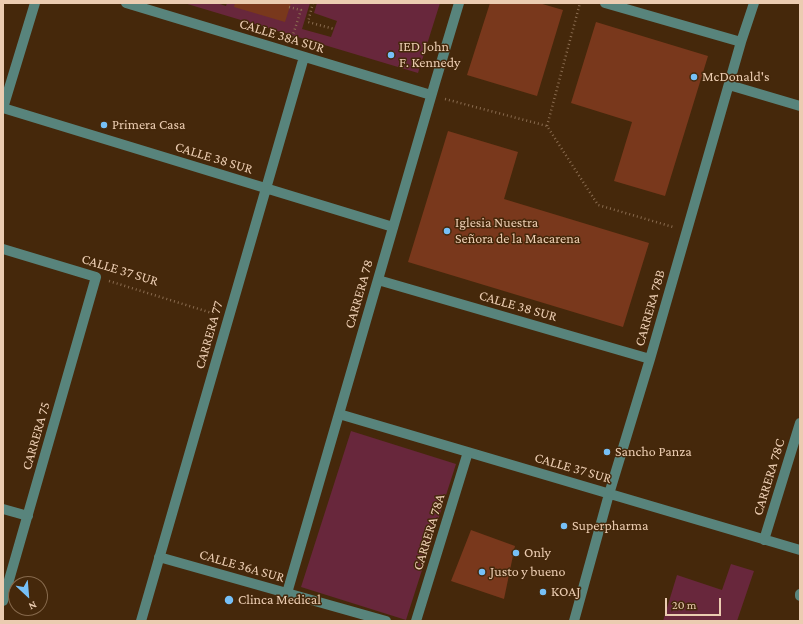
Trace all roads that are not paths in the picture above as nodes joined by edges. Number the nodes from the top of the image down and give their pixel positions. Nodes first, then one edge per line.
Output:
1 (35, 3) edge
2 (126, 3) edge
3 (459, 3) edge
4 (605, 3) edge
5 (754, 3) edge
6 (741, 42) junction
7 (304, 57) junction
8 (729, 85) junction
9 (431, 95) junction
10 (800, 106) edge
11 (3, 108) edge
12 (266, 188) junction
13 (393, 227) junction
14 (3, 249) edge
15 (96, 277) joint
16 (378, 280) junction
17 (650, 359) junction
18 (339, 414) junction
19 (800, 423) edge
20 (468, 452) junction
21 (609, 494) junction
22 (3, 509) edge
23 (28, 516) junction
24 (764, 540) junction
25 (800, 550) edge
26 (159, 557) junction
27 (287, 593) junction
28 (3, 602) edge
29 (141, 621) edge
30 (386, 621) edge
31 (416, 621) edge
32 (574, 621) edge

1 - 11 street
2 - 7 street, CALLE 38A SUR
3 - 9 street, CARRERA 78
4 - 6 street
5 - 6 street, CARRERA 78B
6 - 8 street, CARRERA 78B
7 - 9 street, CALLE 38A SUR
7 - 12 street, CARRERA 77
8 - 10 street
8 - 17 street, CARRERA 78B
9 - 13 street, CARRERA 78
11 - 12 street, CALLE 38 SUR
12 - 13 street, CALLE 38 SUR
12 - 26 street, CARRERA 77
13 - 16 street, CARRERA 78
14 - 15 street, CALLE 37 SUR
15 - 23 street, CARRERA 75
16 - 17 street, CALLE 38 SUR
16 - 18 street, CARRERA 78
17 - 21 street, CARRERA 78B
18 - 20 street, CALLE 37 SUR
18 - 27 street, CARRERA 78
19 - 24 street, CARRERA 78C
20 - 21 street, CALLE 37 SUR
20 - 31 street, CARRERA 78A
21 - 24 street, CALLE 37 SUR
21 - 32 street, CARRERA 78B
22 - 23 street
23 - 28 street, CARRERA 75
24 - 25 street, CALLE 37 SUR
26 - 27 street, CALLE 36A SUR
26 - 29 street, CARRERA 77
27 - 30 street, CALLE 36A SUR

